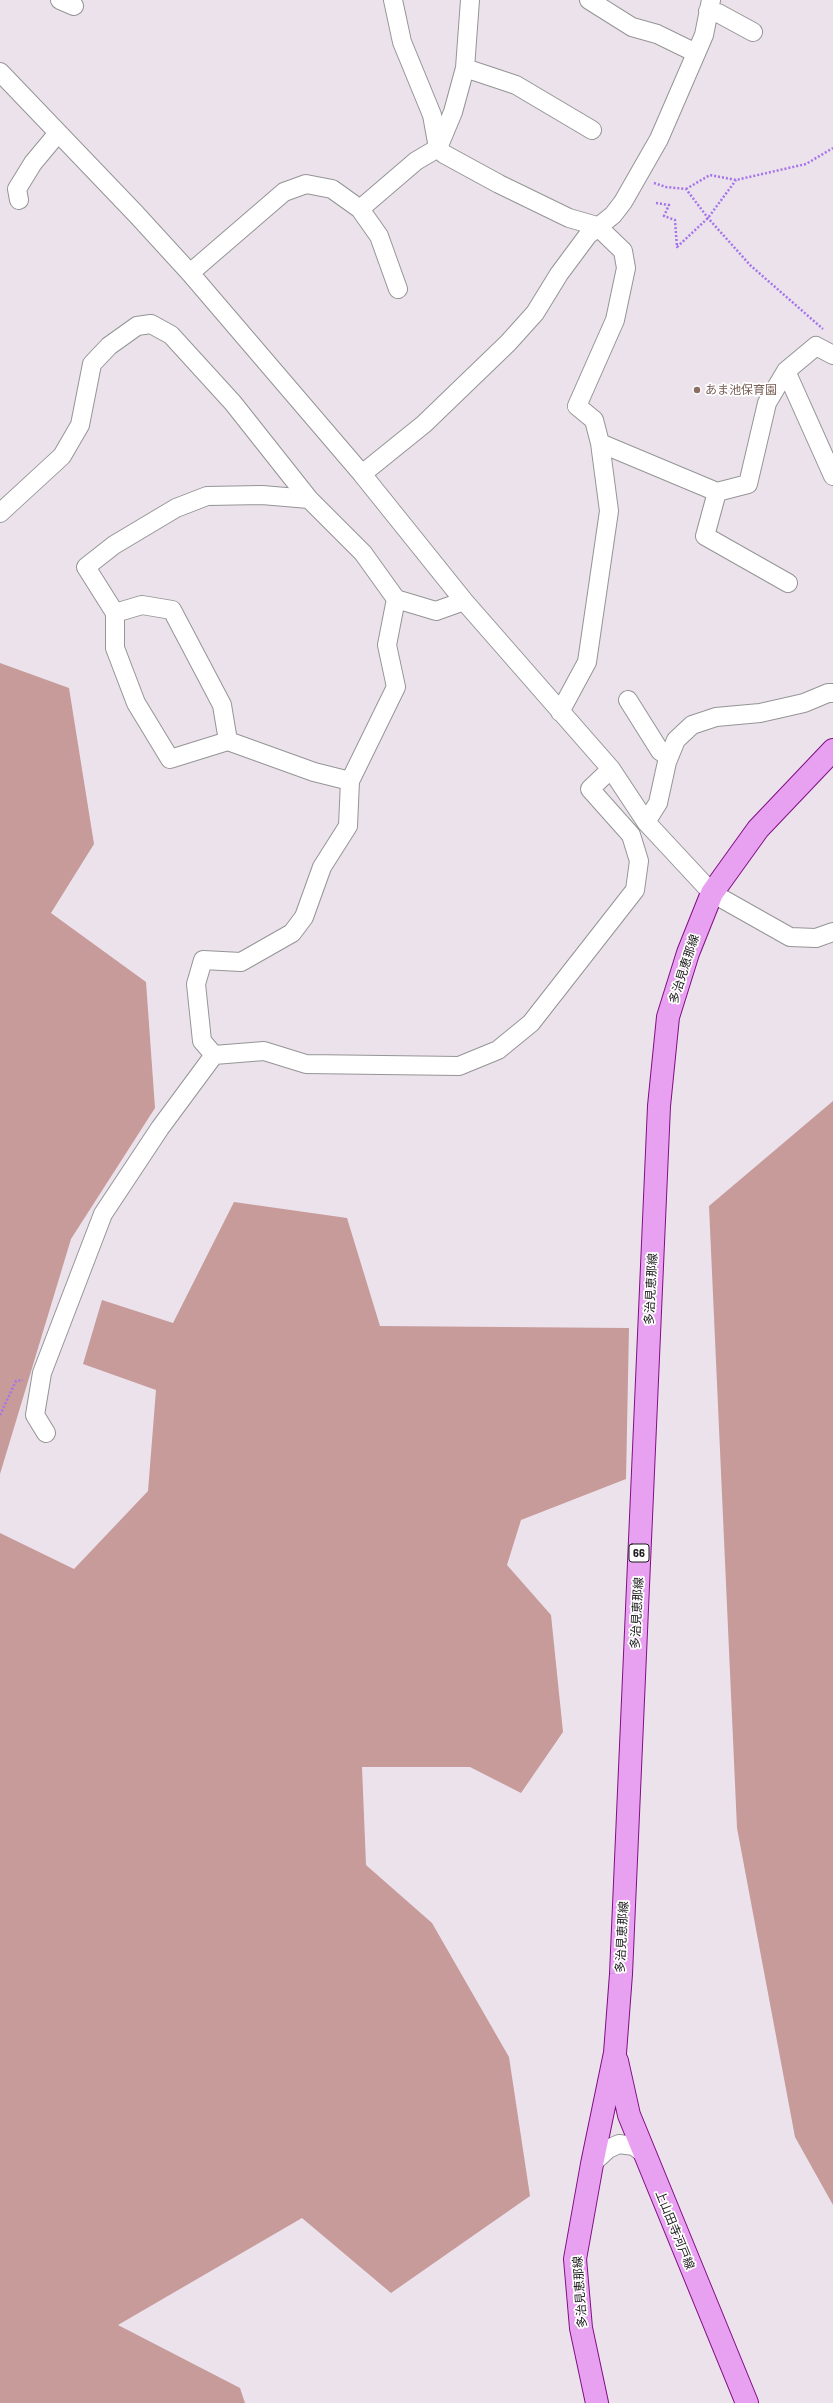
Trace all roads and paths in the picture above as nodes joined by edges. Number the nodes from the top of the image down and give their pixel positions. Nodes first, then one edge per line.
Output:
1 (393, 0) edge
2 (470, 0) edge
3 (589, 0) edge
4 (709, 5) edge
5 (752, 32) dead end
6 (696, 53) junction
7 (465, 68) junction
8 (0, 72) edge
9 (592, 130) dead end
10 (58, 133) junction
11 (438, 148) junction
12 (833, 148) edge
13 (636, 176) junction
14 (736, 180) junction
15 (686, 189) junction
16 (19, 200) dead end
17 (656, 203) dead end
18 (360, 208) junction
19 (708, 218) junction
20 (597, 226) junction
21 (190, 273) junction
22 (398, 289) dead end
23 (816, 346) junction
24 (833, 355) edge
25 (786, 371) junction
26 (600, 443) junction
27 (362, 474) junction
28 (833, 476) edge
29 (717, 492) junction
30 (309, 499) junction
31 (0, 513) edge
32 (788, 583) dead end
33 (396, 599) junction
34 (464, 601) junction
35 (115, 613) junction
36 (833, 693) edge
37 (628, 700) dead end
38 (560, 712) junction
39 (228, 740) junction
40 (833, 750) edge
41 (669, 757) junction
42 (611, 769) junction
43 (350, 781) junction
44 (646, 822) junction
45 (712, 893) junction
46 (833, 932) edge
47 (214, 1055) junction
48 (41, 1377) junction
49 (0, 1415) edge
50 (46, 1433) dead end
51 (615, 2053) junction
52 (644, 2154) junction
53 (592, 2164) junction
54 (597, 2403) edge
55 (747, 2403) edge

1 - 11 street
2 - 7 street
3 - 6 street
4 - 5 street
4 - 6 street
6 - 13 street
7 - 9 street
7 - 11 street
8 - 10 street
10 - 16 street
10 - 21 street
11 - 18 street
11 - 20 street
12 - 14 path
13 - 15 path
13 - 20 street
14 - 15 path
14 - 19 path
15 - 19 path
17 - 19 path
18 - 21 street
18 - 22 street
19 - 23 path
20 - 26 street
20 - 27 street
21 - 27 street
23 - 24 street
23 - 25 street
25 - 28 street
25 - 29 street
26 - 29 street
26 - 38 street
27 - 34 street
29 - 32 street
30 - 31 street
30 - 33 street
30 - 35 street
33 - 34 street
33 - 43 street
34 - 38 street
35 - 39 street
35 - 39 street
36 - 41 street
37 - 41 street
38 - 42 street
39 - 43 street
40 - 45 main road, 多治見恵那線 / 66
41 - 44 street
42 - 44 street
42 - 47 street
43 - 47 street
44 - 45 street
45 - 46 street
45 - 51 main road, 多治見恵那線 / 66
47 - 48 street
48 - 49 path
48 - 50 street
51 - 52 main road, 上山田寺河戸線
51 - 53 main road, 多治見恵那線 / 66
52 - 53 street
52 - 55 main road, 上山田寺河戸線
53 - 54 main road, 多治見恵那線 / 66

